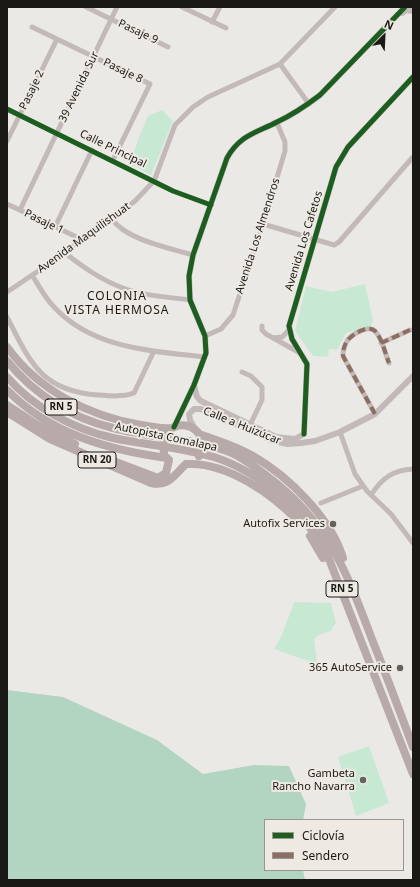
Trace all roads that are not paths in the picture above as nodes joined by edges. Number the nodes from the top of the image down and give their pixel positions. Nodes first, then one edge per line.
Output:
1 (86, 7) edge
2 (117, 7) edge
3 (182, 7) edge
4 (220, 7) edge
5 (335, 7) edge
6 (405, 7) edge
7 (413, 11) edge
8 (111, 19) junction
9 (392, 20) junction
10 (212, 22) junction
11 (32, 27) dead end
12 (226, 28) dead end
13 (56, 39) junction
14 (168, 47) dead end
15 (93, 56) junction
16 (280, 64) junction
17 (413, 77) edge
18 (309, 104) junction
19 (7, 109) edge
20 (20, 115) junction
21 (277, 122) junction
22 (57, 133) junction
23 (7, 141) edge
24 (92, 150) junction
25 (412, 158) edge
26 (113, 160) junction
27 (154, 181) junction
28 (7, 204) edge
29 (211, 205) junction
30 (20, 210) junction
31 (112, 219) junction
32 (263, 224) junction
33 (55, 227) junction
34 (81, 239) junction
35 (314, 239) junction
36 (65, 254) junction
37 (193, 255) junction
38 (32, 275) junction
39 (7, 292) edge
40 (190, 300) junction
41 (7, 317) edge
42 (262, 326) dead end
43 (289, 330) junction
44 (410, 330) dead end
45 (205, 336) junction
46 (272, 338) junction
47 (381, 343) junction
48 (7, 347) edge
49 (154, 351) junction
50 (300, 353) junction
51 (205, 356) junction
52 (7, 361) edge
53 (389, 363) dead end
54 (242, 372) dead end
55 (413, 376) edge
56 (7, 377) edge
57 (194, 385) junction
58 (7, 390) edge
59 (7, 405) edge
60 (7, 412) edge
61 (375, 414) junction
62 (250, 425) junction
63 (173, 428) junction
64 (197, 431) junction
65 (340, 432) junction
66 (302, 435) junction
67 (315, 441) junction
68 (291, 444) junction
69 (167, 457) junction
70 (188, 464) junction
71 (413, 469) edge
72 (363, 486) junction
73 (371, 494) junction
74 (321, 503) dead end
75 (413, 543) edge
76 (352, 585) junction
77 (344, 595) junction
78 (413, 747) edge
79 (413, 774) edge

1 - 8 street, Pasaje 9
2 - 8 street, 39 Avenida Sur
3 - 10 street
4 - 10 street
5 - 16 street, Avenida Maquilishuat
6 - 9 street
7 - 9 street
8 - 14 street, Pasaje 9
8 - 15 street, 39 Avenida Sur
9 - 18 street
10 - 12 street
11 - 13 street, Pasaje 8
13 - 15 street, Pasaje 8
13 - 20 street, Pasaje 2
15 - 22 street, 39 Avenida Sur
15 - 26 street, Pasaje 8
16 - 18 street
16 - 27 street, Avenida Maquilishuat
17 - 35 street, Avenida Los Cafetos
18 - 21 street
19 - 20 street, Calle Principal
20 - 22 street, Calle Principal
20 - 23 street, Pasaje 2
21 - 29 street
21 - 32 street, Avenida Los Almendros
22 - 24 street, Calle Principal
22 - 30 street, 39 Avenida Sur
24 - 26 street, Calle Principal
24 - 33 street
25 - 35 street
26 - 27 street, Calle Principal
27 - 29 street, Calle Principal
27 - 31 street, Avenida Maquilishuat
28 - 30 street, Pasaje 1
29 - 37 street
30 - 33 street, Pasaje 1
31 - 34 street, Avenida Maquilishuat
31 - 37 street
32 - 35 street
32 - 45 street, Avenida Los Almendros
33 - 34 street, Pasaje 1
34 - 36 street, Avenida Maquilishuat
35 - 43 street, Avenida Los Cafetos
36 - 38 street, Avenida Maquilishuat
36 - 40 street
37 - 40 street
38 - 39 street, Avenida Maquilishuat
38 - 49 street
40 - 45 street
41 - 49 street
42 - 46 street
43 - 46 street
43 - 50 street
44 - 47 street
45 - 51 street
46 - 50 street
47 - 53 street
47 - 61 street
48 - 63 highway
49 - 51 street
50 - 66 street
51 - 57 street
52 - 76 highway, Autopista Comalapa / RN 5
54 - 62 street
55 - 61 street, Calle a Huizúcar
56 - 77 highway, Autopista Comalapa / RN 5
57 - 62 street, Calle a Huizúcar
57 - 63 street
58 - 69 highway
59 - 69 highway, RN 20
60 - 70 highway, RN 20
61 - 65 street, Calle a Huizúcar
62 - 66 street, Calle a Huizúcar
63 - 64 highway
63 - 69 highway, RN 20, bridge
64 - 68 street, Calle a Huizúcar
64 - 70 highway, RN 20, bridge
64 - 76 highway
65 - 67 street, Calle a Huizúcar
65 - 72 street
66 - 67 street
66 - 68 street
67 - 68 street, Calle a Huizúcar
69 - 70 highway
70 - 77 highway
71 - 73 street
72 - 73 street
72 - 74 street
73 - 75 street
76 - 78 highway, Autopista Comalapa / RN 5
77 - 79 highway, Autopista Comalapa / RN 5

